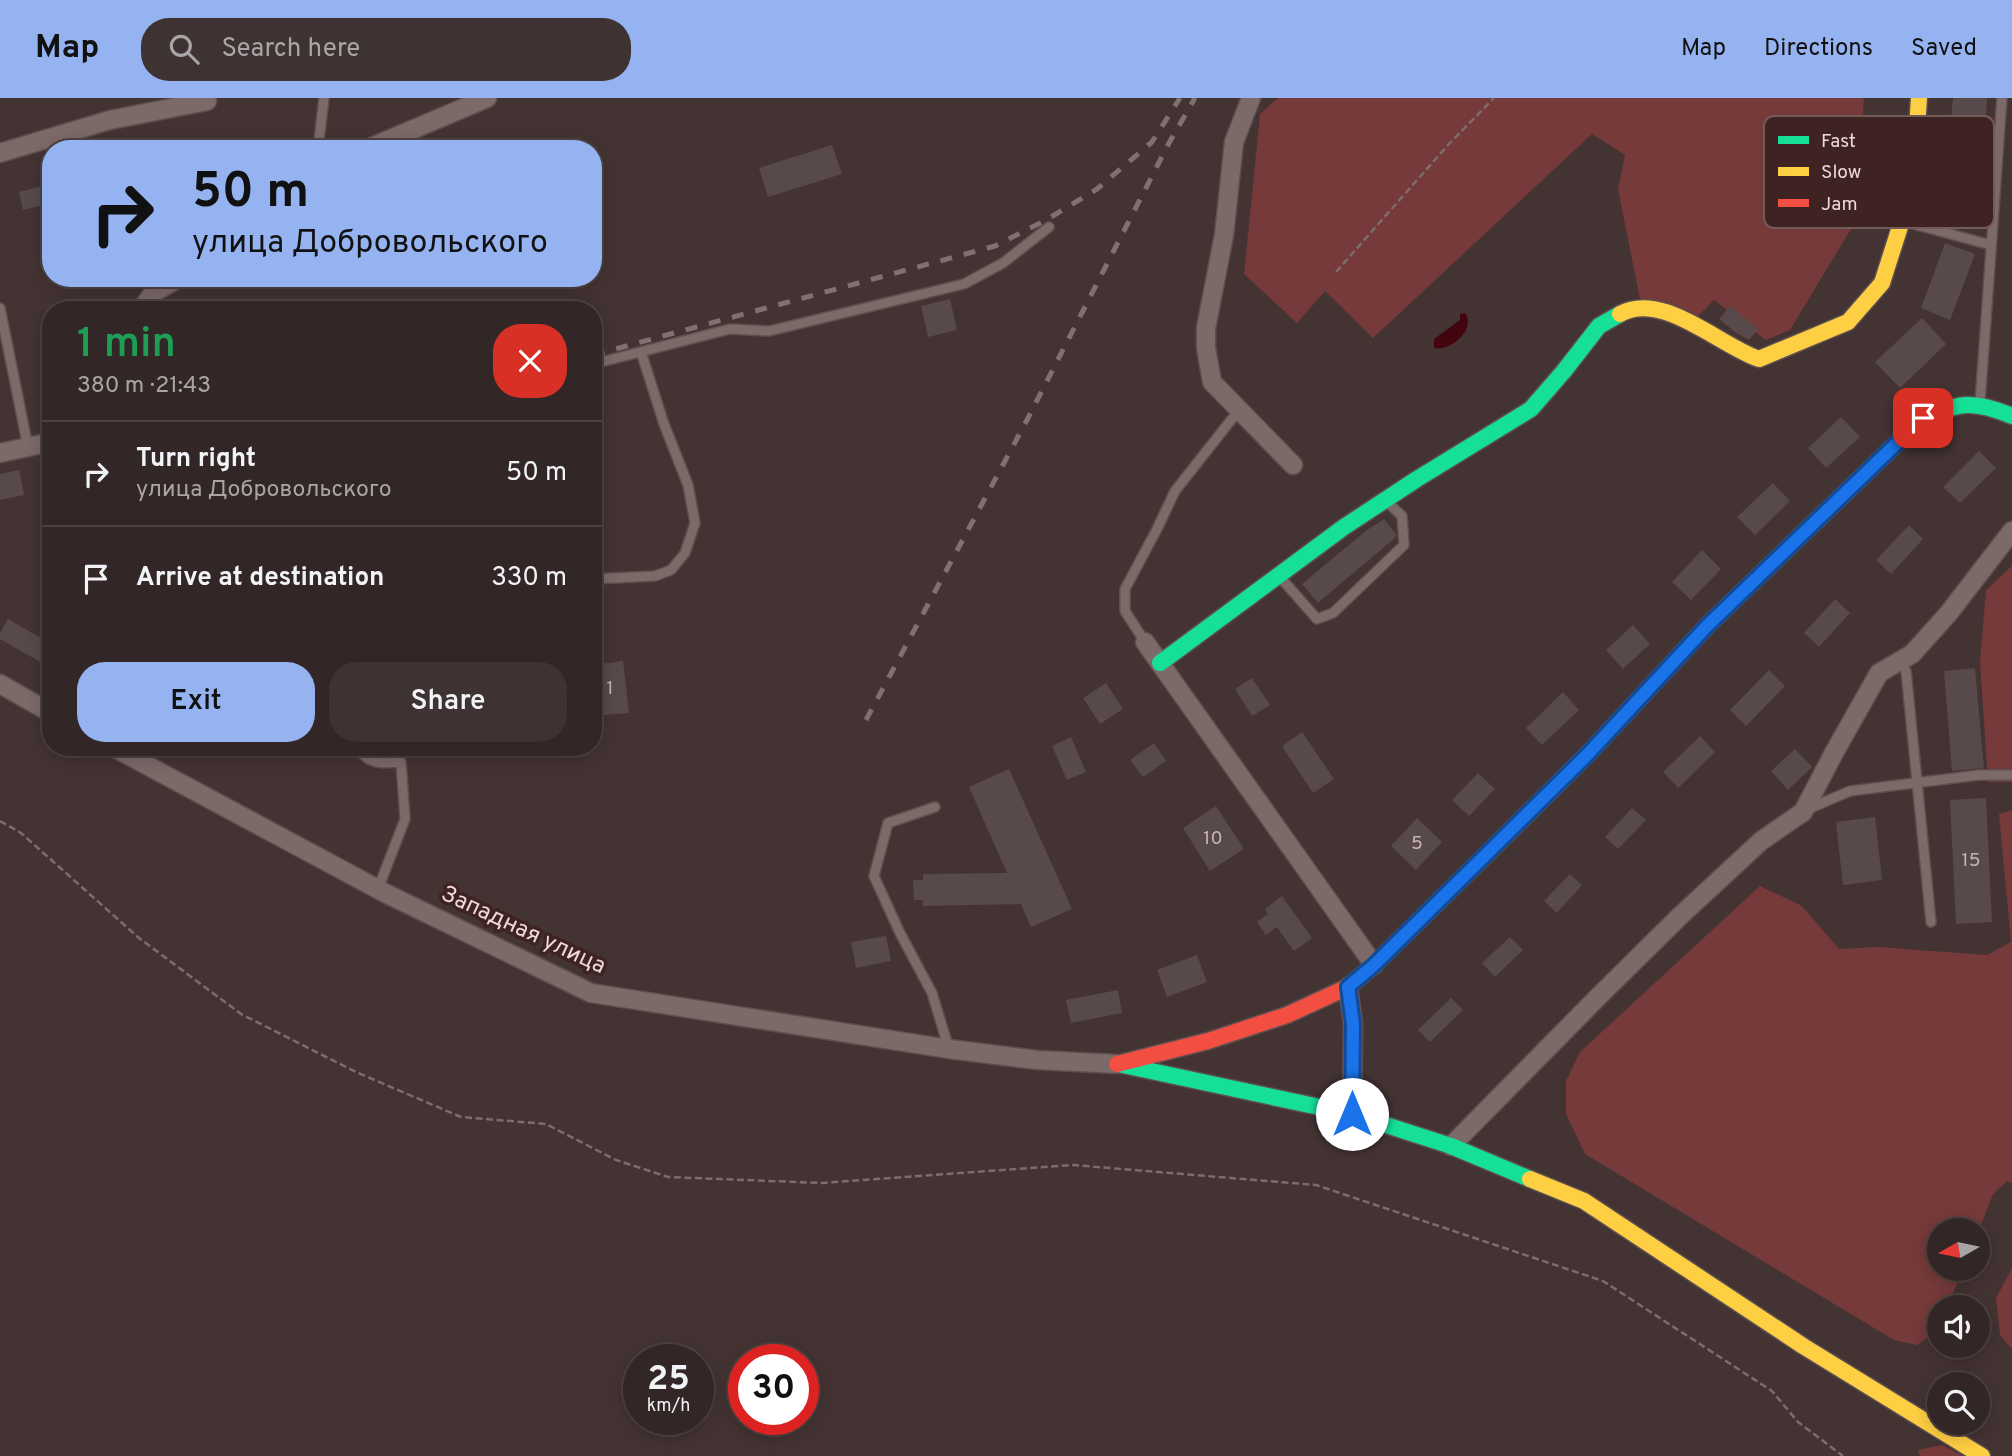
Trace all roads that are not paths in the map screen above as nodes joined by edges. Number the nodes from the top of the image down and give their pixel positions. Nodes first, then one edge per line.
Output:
1 (324, 98) edge
2 (487, 98) edge
3 (1251, 98) edge
4 (1919, 98) edge
5 (2002, 98) edge
6 (207, 101) dead end
7 (1918, 116) edge
8 (42, 140) edge
9 (43, 140) edge
10 (319, 140) edge
11 (388, 140) edge
12 (0, 153) edge
13 (1994, 216) edge
14 (1049, 227) dead end
15 (1900, 228) edge
16 (1928, 228) edge
17 (1993, 228) edge
18 (1992, 245) junction
19 (163, 287) edge
20 (147, 301) edge
21 (0, 308) edge
22 (641, 352) junction
23 (602, 362) edge
24 (1980, 404) junction
25 (1239, 410) junction
26 (2012, 416) edge
27 (42, 444) edge
28 (28, 447) junction
29 (0, 453) edge
30 (1293, 465) dead end
31 (1385, 500) junction
32 (2012, 531) edge
33 (1279, 575) junction
34 (602, 579) edge
35 (1146, 642) joint
36 (1160, 663) junction
37 (1906, 671) dead end
38 (0, 684) edge
39 (42, 708) edge
40 (139, 756) edge
41 (365, 756) edge
42 (2012, 775) edge
43 (1917, 783) junction
44 (935, 807) dead end
45 (1803, 812) junction
46 (378, 889) junction
47 (1931, 922) dead end
48 (1374, 965) junction
49 (1348, 987) junction
50 (949, 1049) junction
51 (1117, 1064) junction
52 (1352, 1114) junction
53 (1451, 1146) junction
54 (1982, 1456) edge

1 - 10 lane
2 - 11 street
3 - 25 street
4 - 7 street
5 - 13 lane
6 - 9 street
8 - 12 street
14 - 22 lane
15 - 31 street
16 - 18 lane
17 - 18 lane
18 - 24 lane
19 - 20 street
21 - 28 lane
22 - 23 lane
22 - 34 lane
24 - 26 street
24 - 48 street
25 - 30 street
25 - 35 lane
27 - 28 street
28 - 29 street
31 - 33 street
31 - 33 lane
32 - 45 street
33 - 36 street
35 - 36 street
36 - 48 street
37 - 43 lane
38 - 39 street
40 - 46 street, Западная улица
41 - 46 lane
42 - 43 lane
43 - 45 lane
43 - 47 lane
44 - 50 lane
45 - 53 street
46 - 50 street, Западная улица
48 - 49 street
49 - 51 street
49 - 52 street
50 - 51 street, Западная улица
51 - 52 street
52 - 53 street
53 - 54 street

